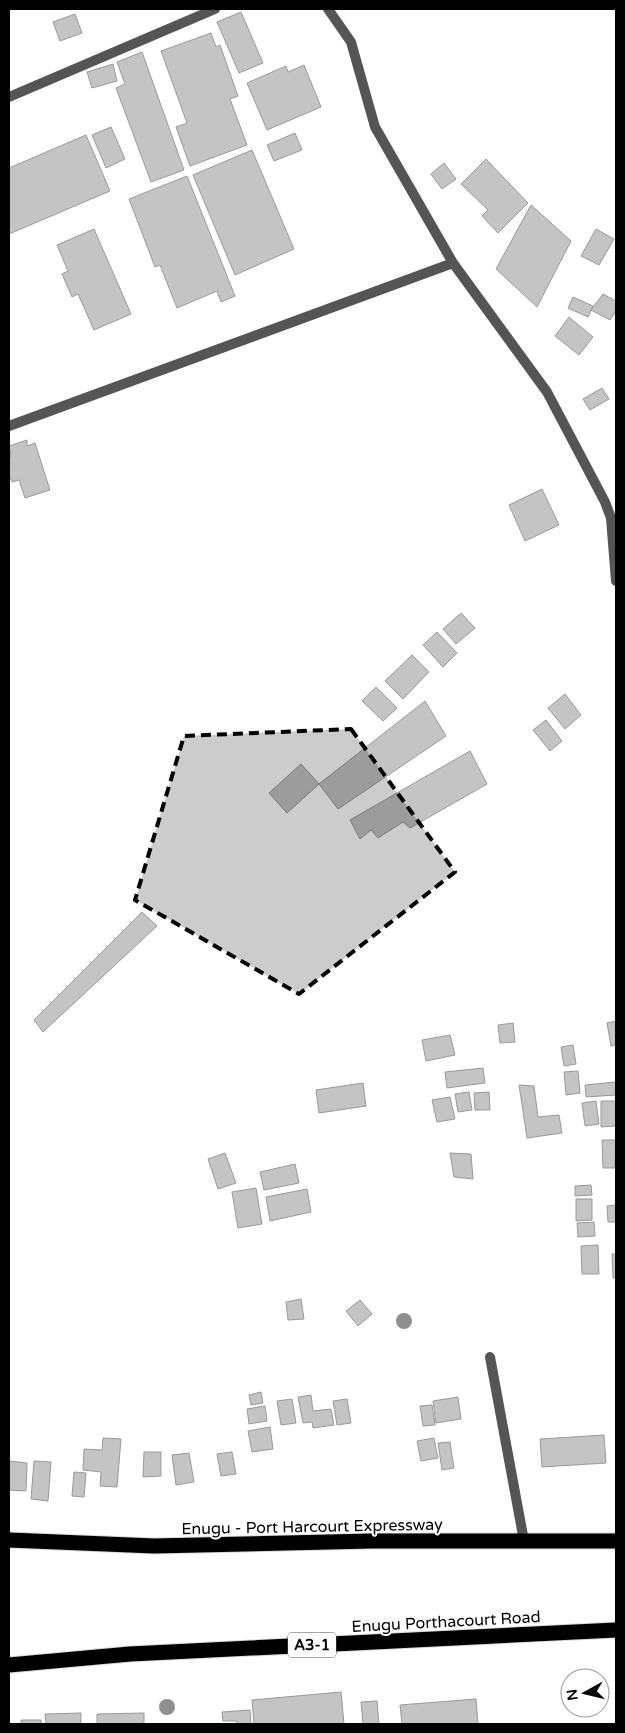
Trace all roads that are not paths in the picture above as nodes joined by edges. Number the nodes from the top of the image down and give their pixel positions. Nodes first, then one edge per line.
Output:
1 (215, 9) edge
2 (328, 9) edge
3 (9, 97) edge
4 (453, 263) junction
5 (9, 426) edge
6 (616, 581) edge
7 (490, 1357) dead end
8 (9, 1540) edge
9 (524, 1541) junction
10 (616, 1541) edge
11 (616, 1630) edge
12 (9, 1665) edge

1 - 3 street
2 - 4 street
4 - 5 street
4 - 6 street
7 - 9 street
8 - 9 highway, Enugu - Port Harcourt Expressway
9 - 10 highway, Enugu - Port Harcourt Expressway
11 - 12 highway, Enugu Porthacourt Road / A3-1

